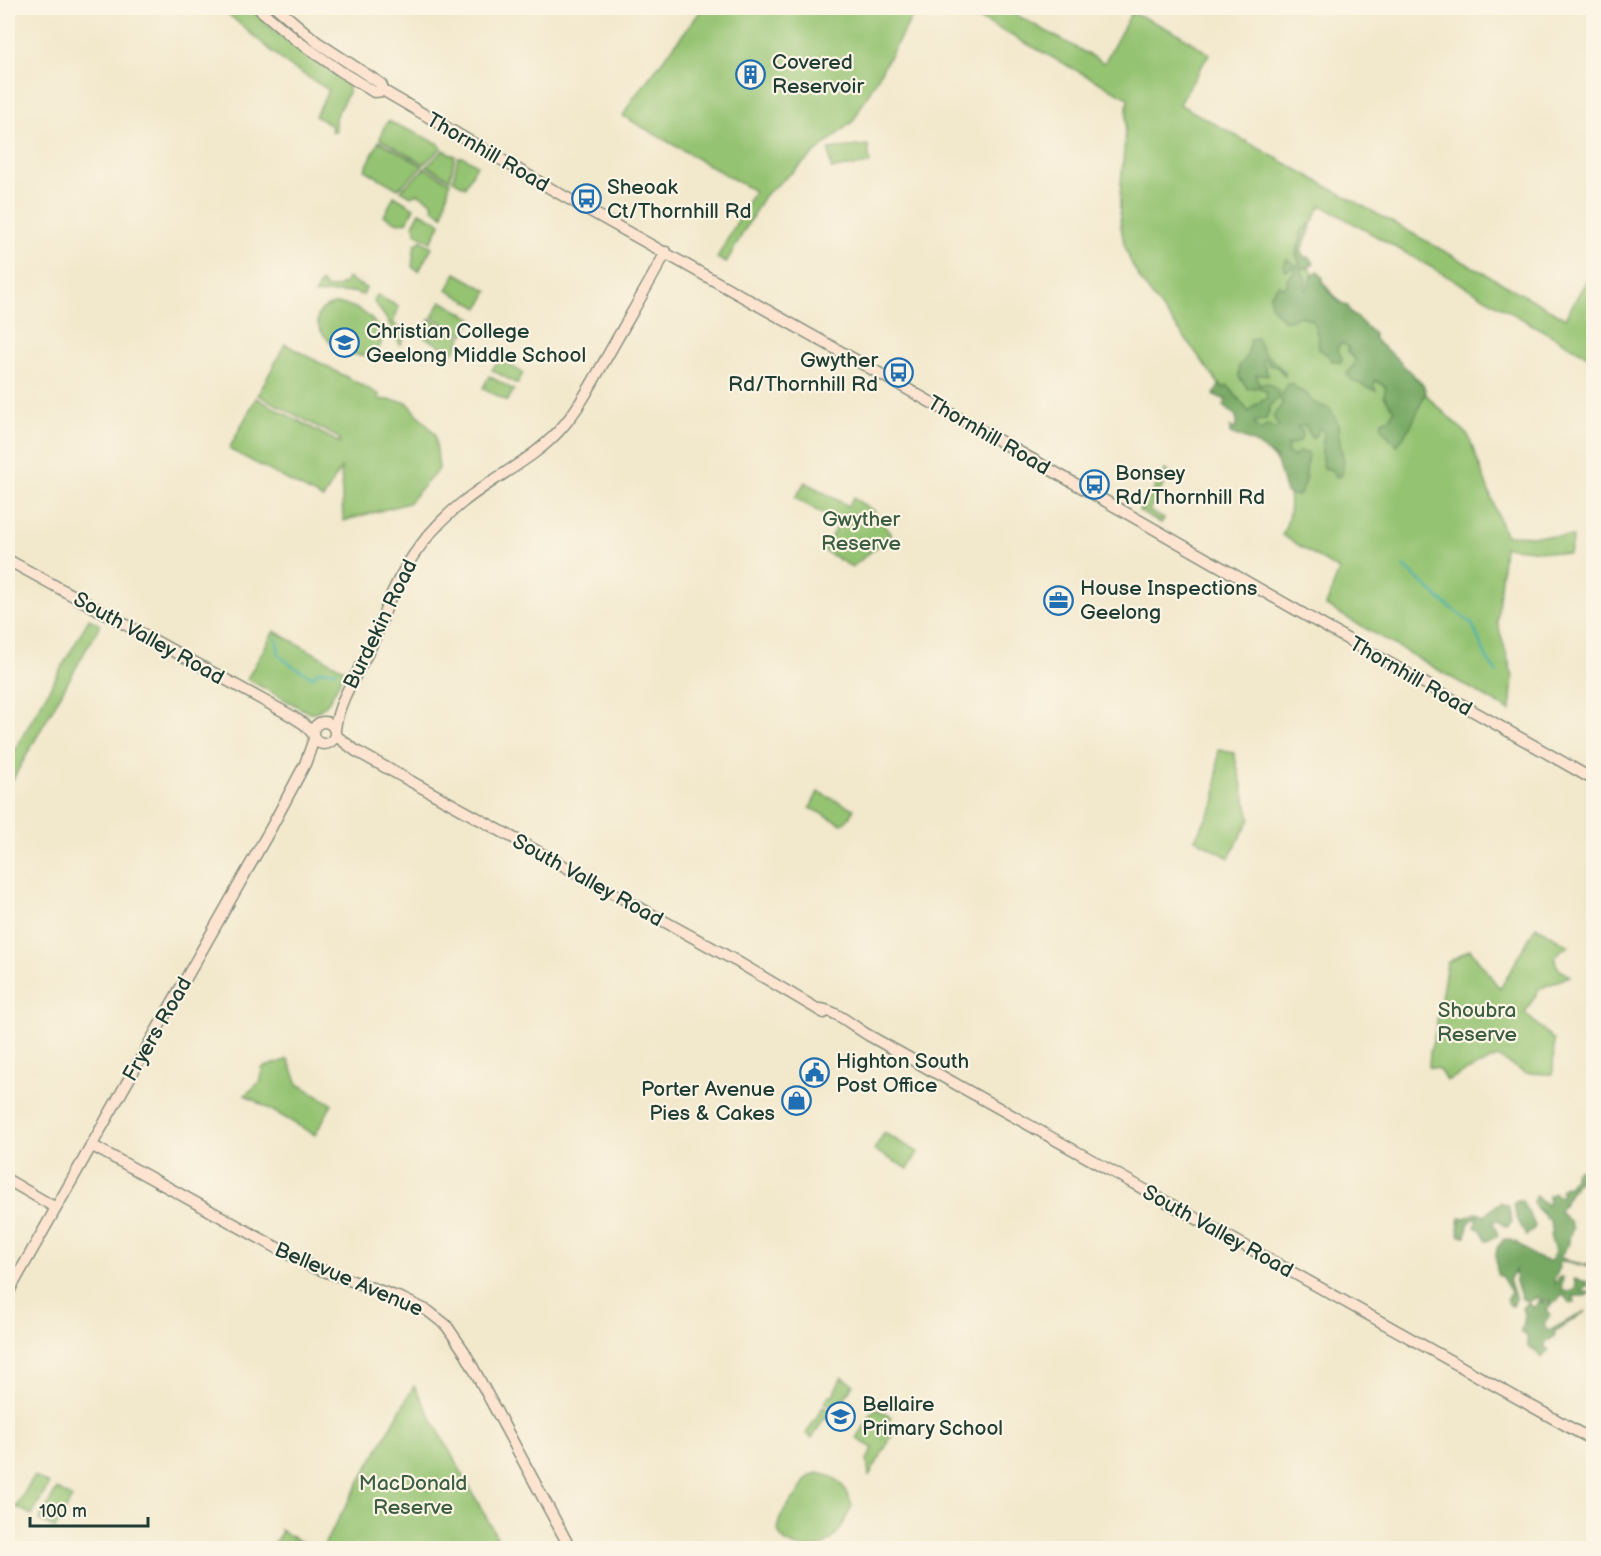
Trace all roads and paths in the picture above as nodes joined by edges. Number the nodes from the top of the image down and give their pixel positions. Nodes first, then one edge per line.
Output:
1 (258, 8) edge
2 (277, 8) edge
3 (384, 91) junction
4 (666, 252) junction
5 (8, 560) edge
6 (344, 697) junction
7 (290, 715) junction
8 (321, 722) junction
9 (325, 737) junction
10 (1593, 780) edge
11 (91, 1145) junction
12 (8, 1180) edge
13 (56, 1208) junction
14 (8, 1293) edge
15 (1593, 1441) edge
16 (570, 1548) edge

1 - 3 street, Thornhill Road
2 - 3 street, Thornhill Road
3 - 4 street, Thornhill Road
4 - 6 street, Burdekin Road
4 - 10 street, Thornhill Road
5 - 7 street, South Valley Road
6 - 8 street, Burdekin Road
6 - 9 street, Burdekin Road
7 - 8 street, South Valley Road
7 - 9 street, South Valley Road
8 - 9 street, South Valley Road
8 - 9 street, Burdekin Road
9 - 11 street, Fryers Road
9 - 15 street, South Valley Road
11 - 13 street, Fryers Road
11 - 16 street, Bellevue Avenue
12 - 13 street
13 - 14 street, Fryers Road

